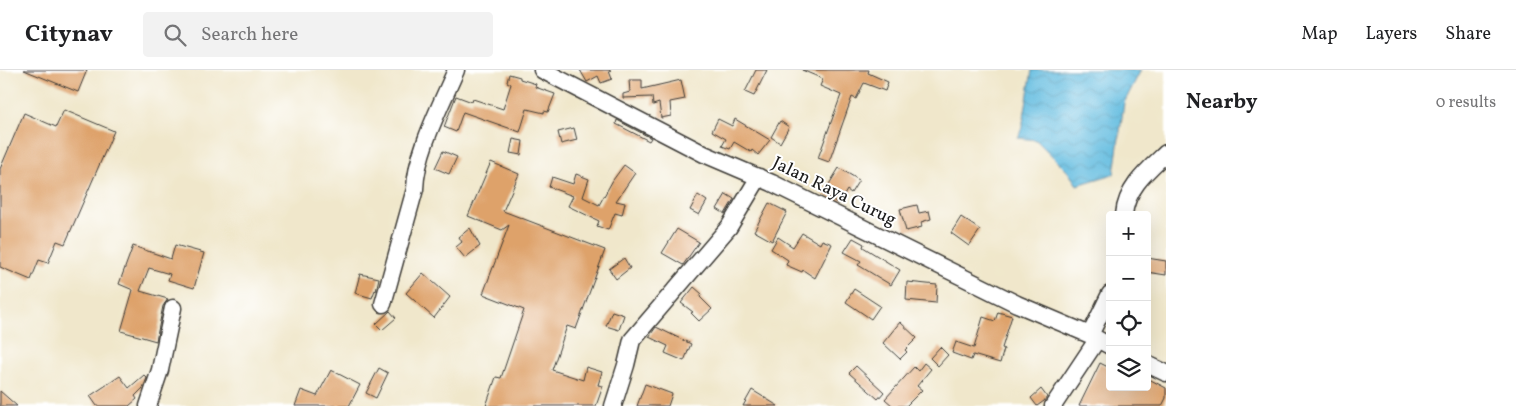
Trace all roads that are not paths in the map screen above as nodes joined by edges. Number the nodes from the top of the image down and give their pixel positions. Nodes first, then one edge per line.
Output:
1 (456, 70) edge
2 (542, 70) edge
3 (1166, 153) edge
4 (759, 177) junction
5 (1125, 211) edge
6 (1108, 301) edge
7 (383, 304) dead end
8 (173, 308) dead end
9 (1099, 340) edge
10 (1151, 366) edge
11 (1166, 373) edge
12 (148, 406) edge
13 (612, 406) edge
14 (1053, 406) edge

1 - 7 street
2 - 4 street, Jalan Raya Curug
3 - 5 street
4 - 9 street, Jalan Raya Curug
4 - 13 street
6 - 9 street
8 - 12 street
9 - 14 street
10 - 11 street

